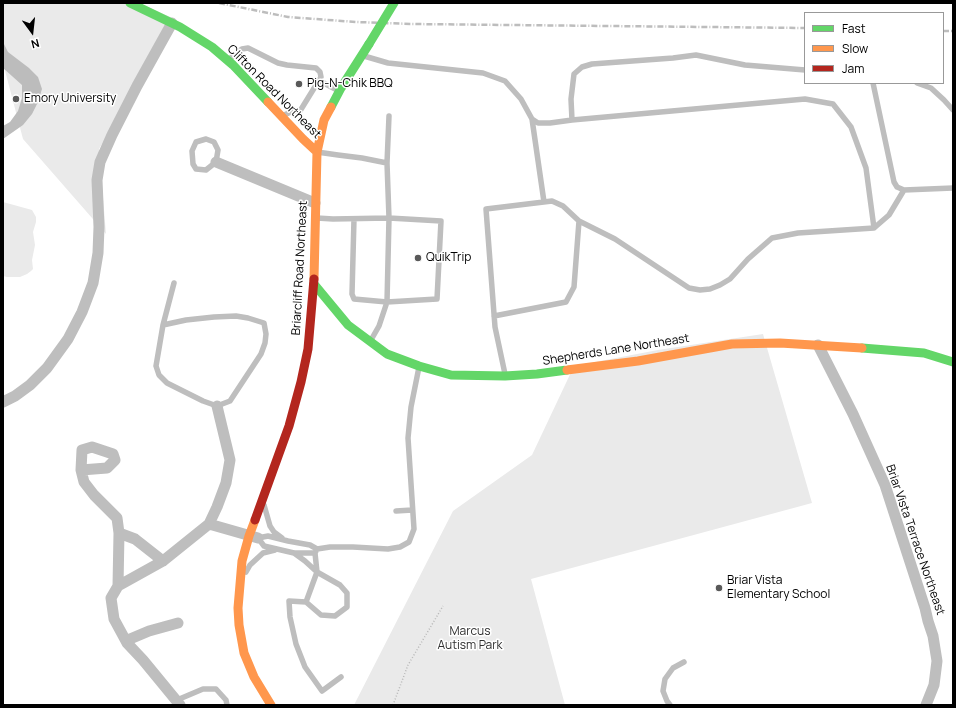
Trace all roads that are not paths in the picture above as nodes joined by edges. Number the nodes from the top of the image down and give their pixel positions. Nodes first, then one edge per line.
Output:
1 (130, 3) edge
2 (394, 3) edge
3 (172, 22) junction
4 (362, 55) junction
5 (228, 60) junction
6 (804, 70) edge
7 (318, 80) junction
8 (873, 84) edge
9 (921, 84) edge
10 (339, 91) junction
11 (953, 110) edge
12 (281, 116) junction
13 (389, 116) dead end
14 (532, 119) junction
15 (572, 120) junction
16 (317, 152) junction
17 (216, 162) junction
18 (387, 163) junction
19 (953, 188) edge
20 (904, 190) junction
21 (544, 202) junction
22 (315, 204) junction
23 (315, 218) junction
24 (389, 218) junction
25 (354, 219) junction
26 (579, 220) junction
27 (874, 228) junction
28 (174, 283) dead end
29 (314, 284) junction
30 (387, 302) junction
31 (494, 316) junction
32 (163, 325) junction
33 (370, 342) junction
34 (818, 345) junction
35 (953, 362) edge
36 (419, 366) junction
37 (505, 376) junction
38 (3, 402) edge
39 (217, 406) junction
40 (81, 470) dead end
41 (263, 500) junction
42 (412, 510) junction
43 (396, 511) dead end
44 (209, 524) junction
45 (119, 533) junction
46 (254, 537) junction
47 (285, 541) junction
48 (279, 550) junction
49 (316, 551) junction
50 (294, 553) junction
51 (163, 561) junction
52 (317, 572) junction
53 (239, 583) junction
54 (118, 586) junction
55 (306, 602) junction
56 (178, 623) dead end
57 (127, 643) junction
58 (684, 662) dead end
59 (341, 677) dead end
60 (178, 703) edge
61 (227, 705) edge
62 (271, 705) edge
63 (670, 705) edge
64 (926, 705) edge

1 - 3 main road, Clifton Road Northeast
2 - 4 main road, Briarcliff Road Northeast, bridge
3 - 5 main road, Clifton Road Northeast
3 - 38 street
4 - 10 main road, Briarcliff Road Northeast
4 - 14 lane
5 - 7 lane
5 - 12 main road, Clifton Road Northeast
6 - 15 lane
7 - 10 lane
7 - 12 lane
8 - 20 lane
9 - 11 lane
10 - 16 main road, Briarcliff Road Northeast
12 - 16 main road, Clifton Road Northeast
13 - 18 lane
14 - 15 lane
14 - 21 lane
15 - 27 lane
16 - 18 lane
16 - 22 main road, Briarcliff Road Northeast
17 - 17 lane
17 - 22 street
18 - 24 lane
19 - 20 lane
20 - 27 lane
21 - 26 lane
21 - 31 lane
22 - 23 main road, Briarcliff Road Northeast
23 - 25 lane
23 - 29 main road, Briarcliff Road Northeast
24 - 25 lane
24 - 30 lane
24 - 30 lane
25 - 30 lane
26 - 27 lane
26 - 31 lane
28 - 32 lane
29 - 33 main road, Shepherds Lane Northeast
29 - 41 main road, Briarcliff Road Northeast
30 - 33 lane
31 - 37 lane
32 - 39 lane
32 - 39 lane
33 - 36 main road, Shepherds Lane Northeast
34 - 35 main road, Shepherds Lane Northeast
34 - 37 main road, Shepherds Lane Northeast
34 - 64 street, Briar Vista Terrace Northeast
36 - 37 main road, Shepherds Lane Northeast
36 - 42 lane
39 - 44 street
40 - 45 street
41 - 46 main road, Briarcliff Road Northeast
41 - 47 lane
42 - 43 lane
42 - 49 lane
44 - 46 street
44 - 51 street
45 - 51 street
45 - 54 street
46 - 47 lane
46 - 48 lane
46 - 53 main road, Briarcliff Road Northeast
47 - 49 lane
48 - 50 lane
48 - 53 lane
49 - 50 lane
49 - 52 lane
50 - 52 lane
51 - 54 street
52 - 55 lane
52 - 55 lane
53 - 62 main road, Briarcliff Road Northeast
54 - 57 street
55 - 59 lane
56 - 57 street
57 - 60 street
58 - 63 lane
60 - 61 lane

